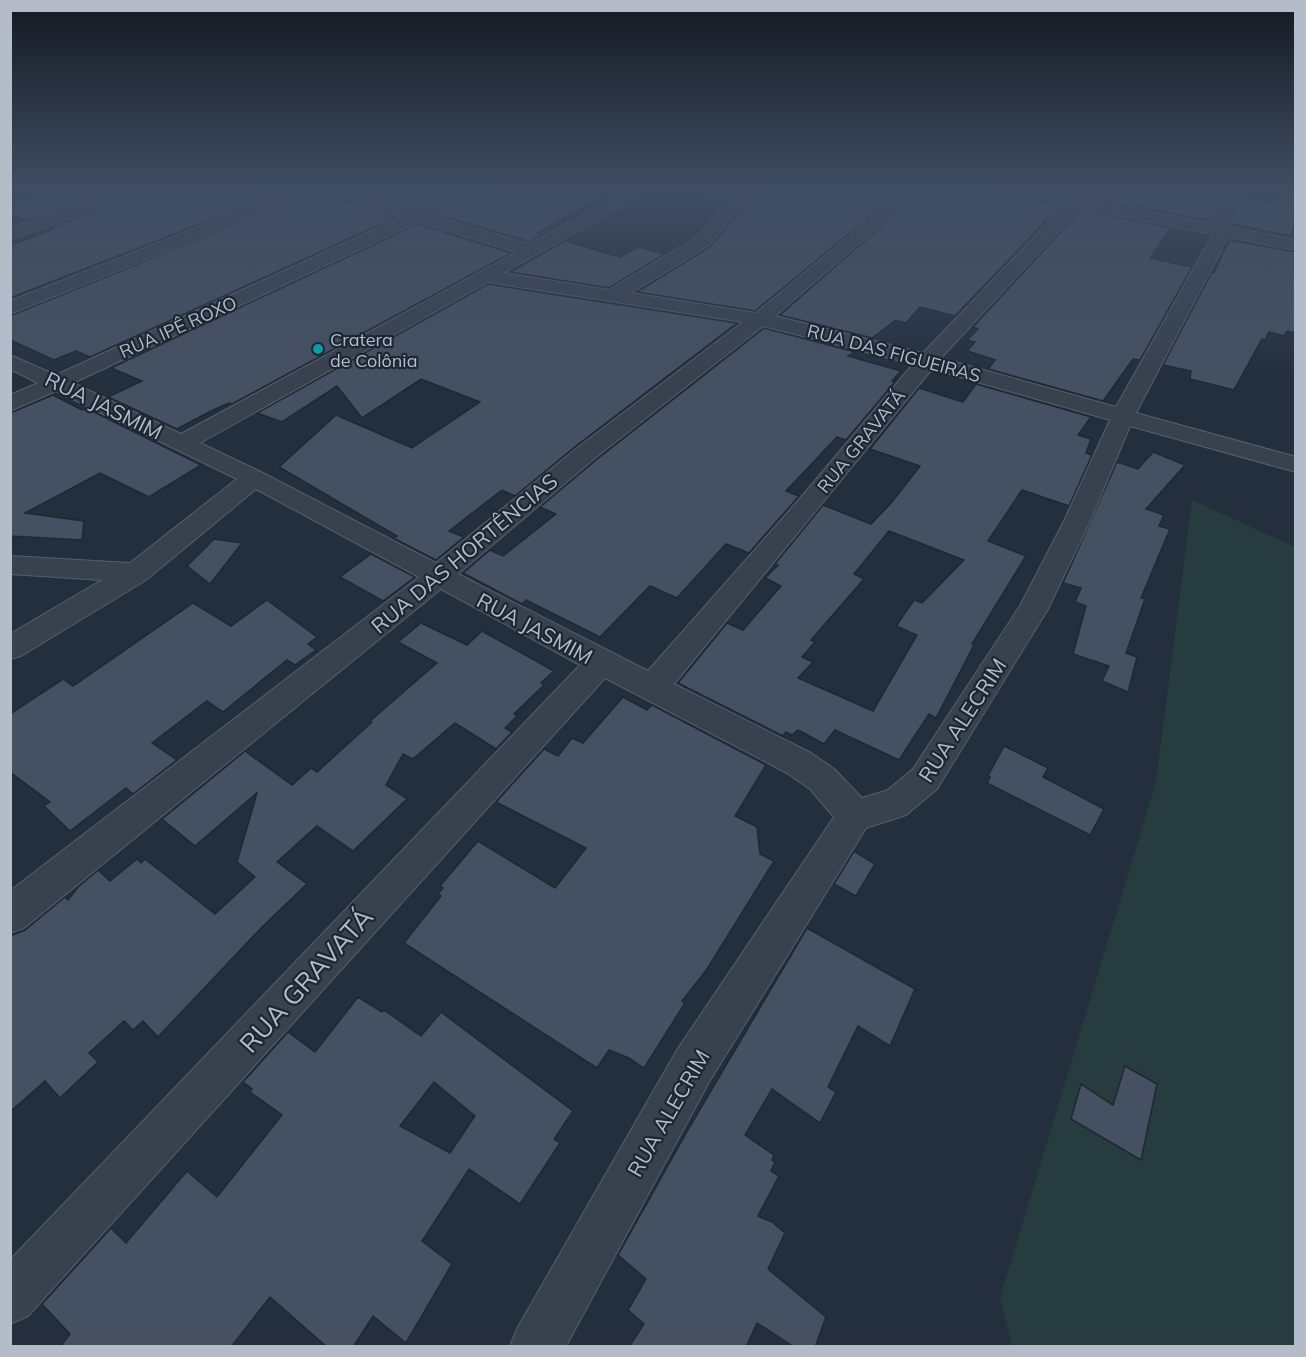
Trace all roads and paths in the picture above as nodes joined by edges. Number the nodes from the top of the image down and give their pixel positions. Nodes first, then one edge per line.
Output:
1 (149, 252) edge
2 (338, 252) edge
3 (526, 252) edge
4 (685, 252) edge
5 (837, 252) edge
6 (1029, 252) edge
7 (1207, 252) edge
8 (484, 276) junction
9 (611, 296) junction
10 (10, 308) edge
11 (760, 319) junction
12 (10, 361) edge
13 (927, 361) junction
14 (57, 382) junction
15 (10, 404) edge
16 (1123, 416) junction
17 (183, 443) junction
18 (1296, 465) edge
19 (254, 478) junction
20 (10, 565) edge
21 (136, 573) junction
22 (437, 576) junction
23 (10, 648) edge
24 (601, 662) junction
25 (654, 686) junction
26 (855, 815) junction
27 (10, 915) edge
28 (10, 1298) edge
29 (537, 1347) edge

1 - 10 street
2 - 14 street, RUA IPÊ ROXO
3 - 8 street
4 - 9 street
5 - 11 street, RUA DAS HORTÊNCIAS
6 - 13 street, RUA GRAVATÁ
7 - 16 street, RUA ALECRIM
8 - 9 street, RUA DAS FIGUEIRAS
8 - 17 street
9 - 11 street, RUA DAS FIGUEIRAS
11 - 13 street, RUA DAS FIGUEIRAS
11 - 22 street, RUA DAS HORTÊNCIAS
12 - 14 street, RUA JASMIM
13 - 16 street, RUA DAS FIGUEIRAS
13 - 25 street, RUA GRAVATÁ
14 - 15 street, RUA IPÊ ROXO
14 - 17 street, RUA JASMIM
16 - 18 street, RUA DAS FIGUEIRAS
16 - 26 street, RUA ALECRIM
17 - 19 street, RUA JASMIM
19 - 21 street
19 - 22 street, RUA JASMIM
20 - 21 street
21 - 23 street
22 - 24 street, RUA JASMIM
22 - 27 street, RUA DAS HORTÊNCIAS
24 - 25 street, RUA JASMIM
24 - 28 street, RUA GRAVATÁ
25 - 26 street, RUA JASMIM
26 - 29 street, RUA ALECRIM

